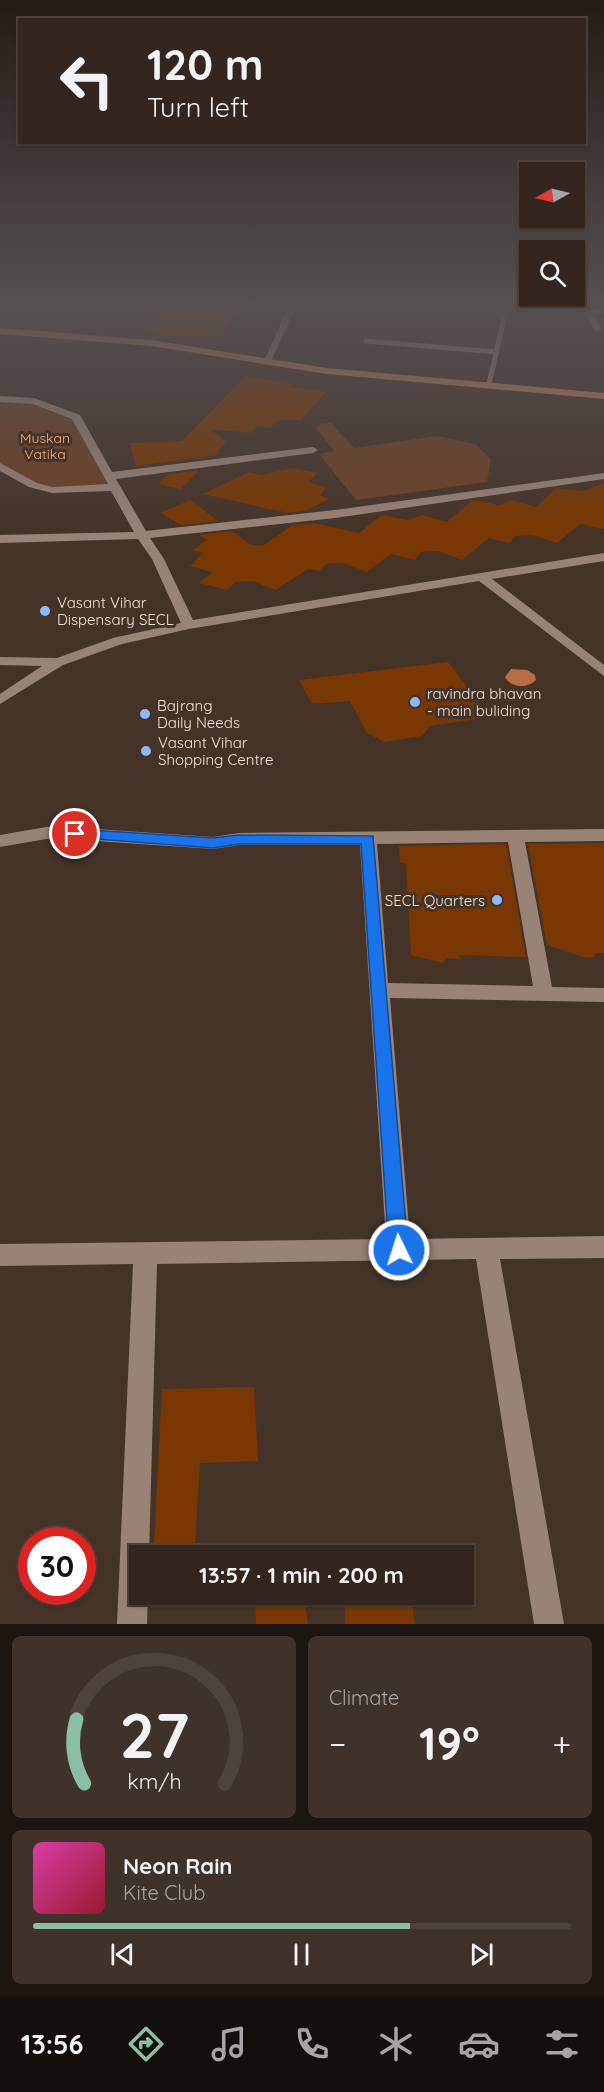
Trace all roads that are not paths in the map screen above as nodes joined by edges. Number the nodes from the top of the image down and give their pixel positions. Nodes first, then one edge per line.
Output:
1 (452, 381) edge
2 (490, 381) edge
3 (489, 384) junction
4 (604, 396) edge
5 (0, 399) edge
6 (313, 450) dead end
7 (0, 465) edge
8 (604, 476) edge
9 (113, 481) junction
10 (142, 535) junction
11 (0, 539) edge
12 (604, 557) edge
13 (483, 578) junction
14 (189, 625) junction
15 (0, 662) edge
16 (58, 662) junction
17 (604, 672) edge
18 (0, 699) edge
19 (604, 835) edge
20 (516, 837) junction
21 (368, 839) junction
22 (0, 841) edge
23 (380, 990) junction
24 (544, 993) junction
25 (604, 995) edge
26 (604, 1247) edge
27 (486, 1249) junction
28 (399, 1250) junction
29 (145, 1253) junction
30 (0, 1255) edge
31 (132, 1624) edge
32 (549, 1624) edge

1 - 3 main road
2 - 3 lane
3 - 4 main road
5 - 9 street
6 - 9 street
7 - 9 street
8 - 10 street
9 - 10 street
10 - 11 street
10 - 14 street
12 - 13 street
13 - 14 street
13 - 17 street
14 - 16 street
15 - 16 street
16 - 18 street
19 - 20 street
20 - 21 street
20 - 24 street
21 - 22 street
21 - 23 street
23 - 24 street
23 - 28 street
24 - 25 street
26 - 27 street
27 - 28 street
27 - 32 street
28 - 29 street
29 - 30 street
29 - 31 street

